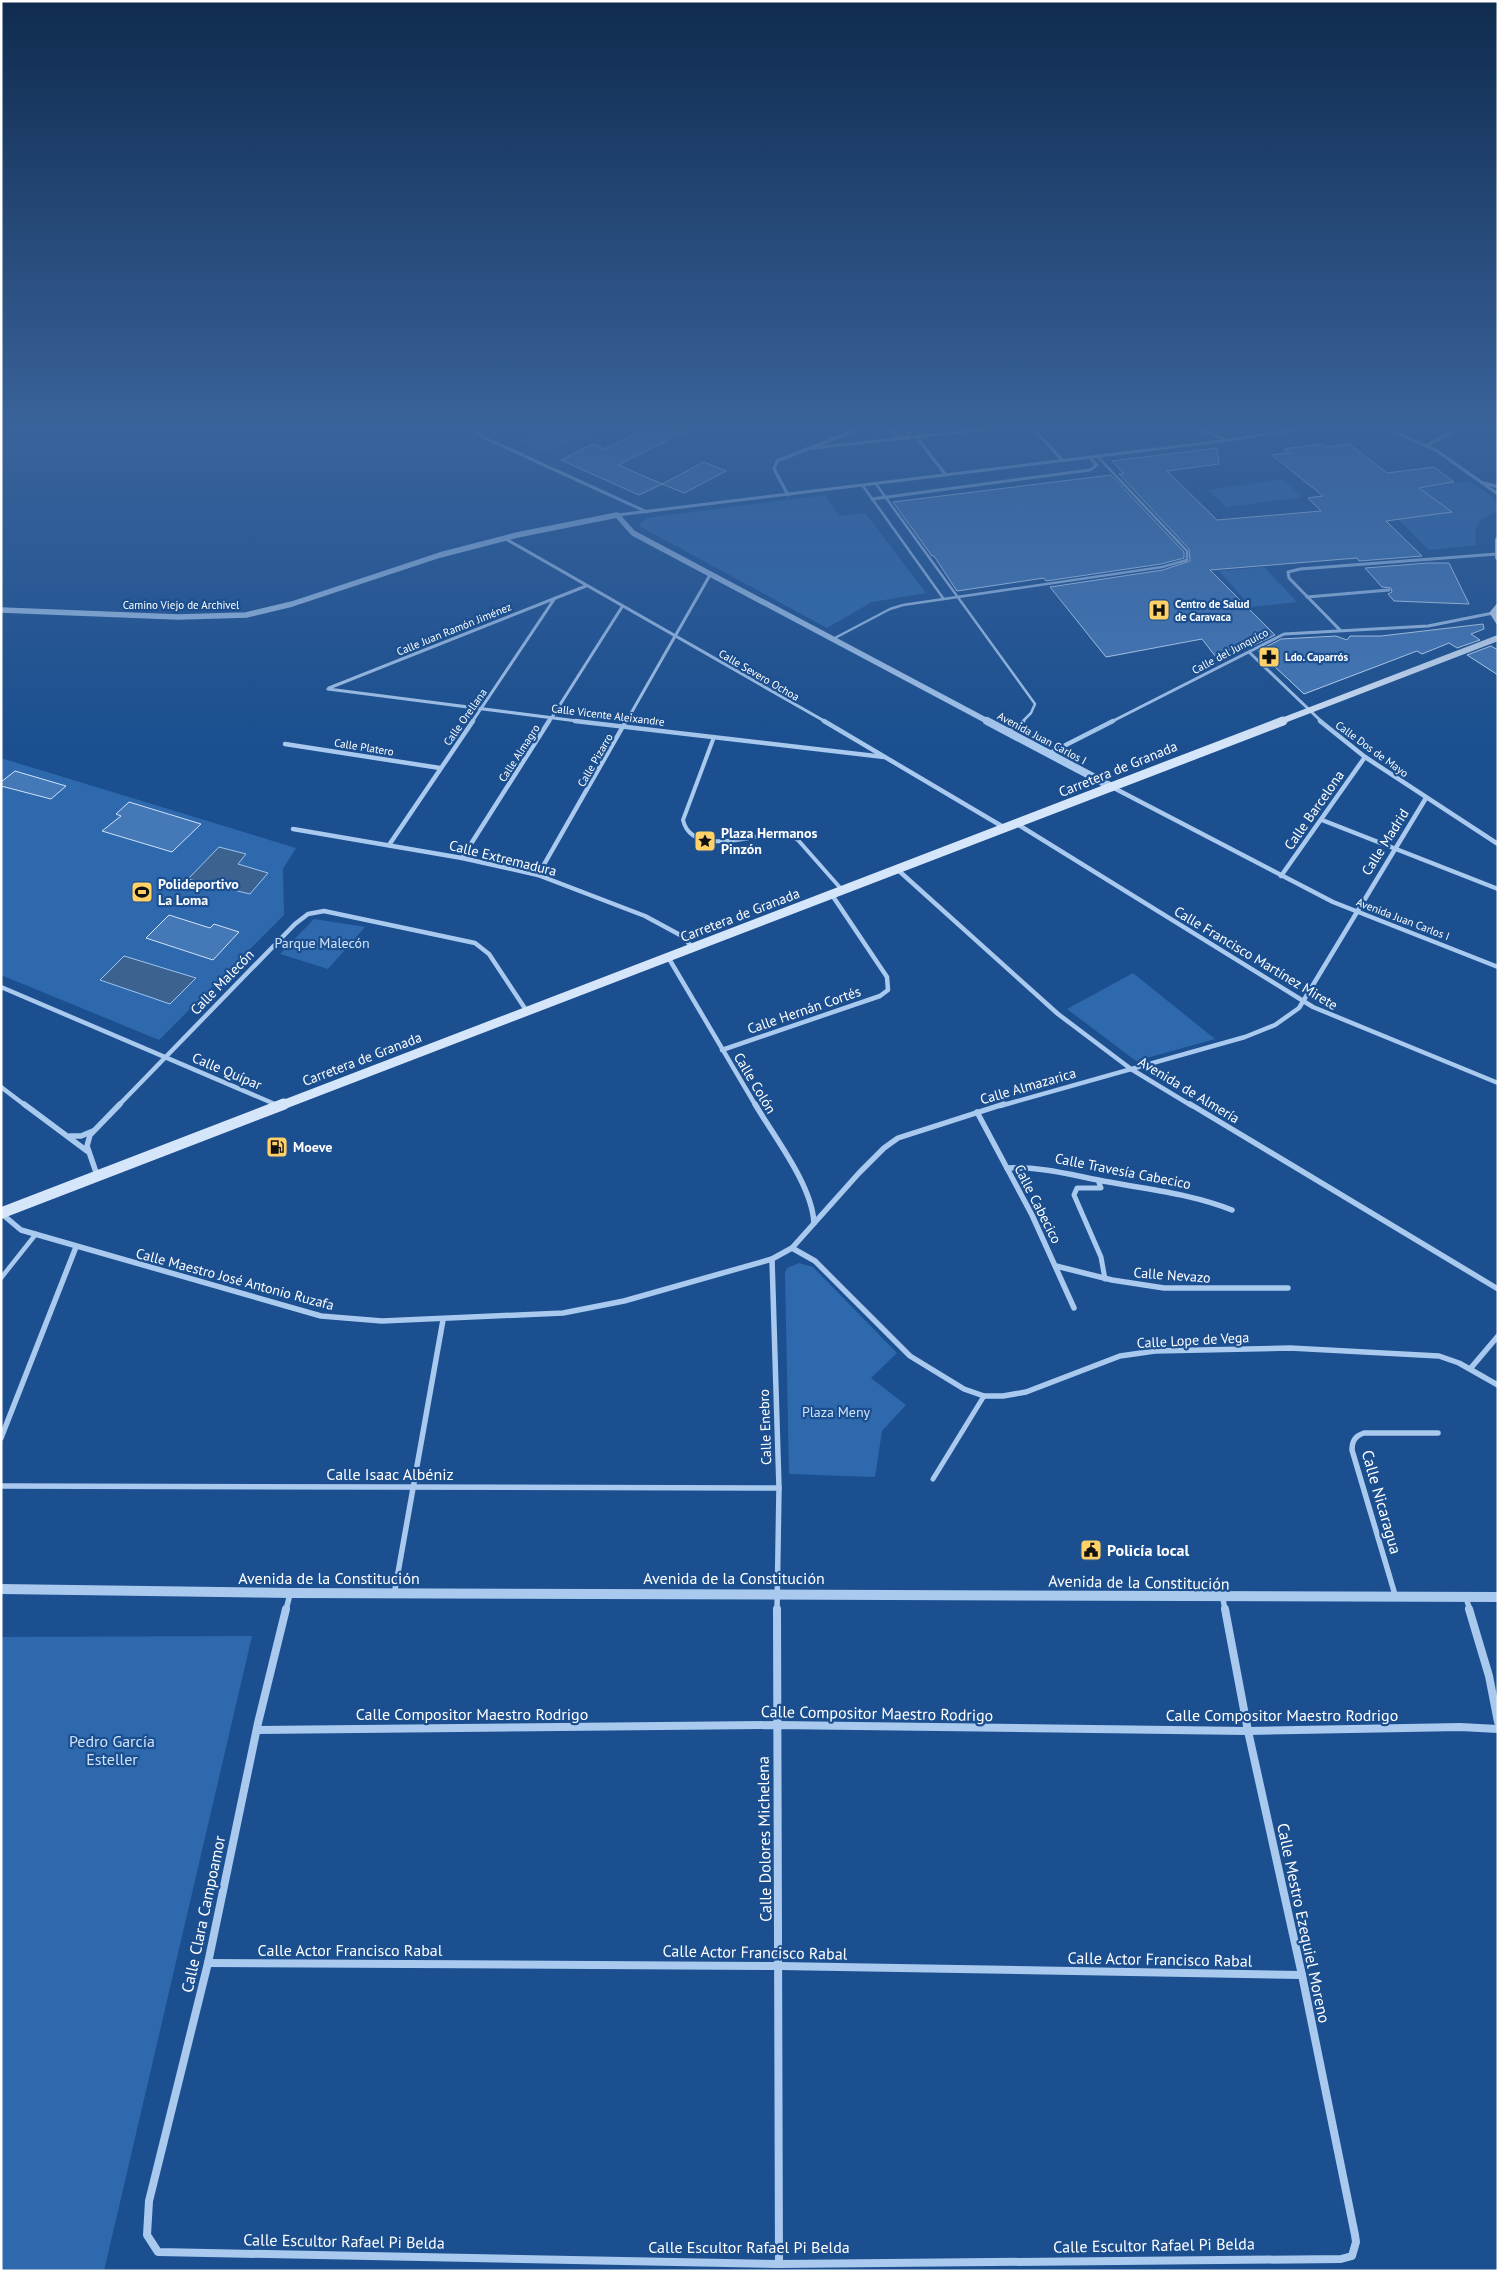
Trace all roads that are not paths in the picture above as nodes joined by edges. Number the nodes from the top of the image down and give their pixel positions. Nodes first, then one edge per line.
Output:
1 (519, 535) edge
2 (637, 535) edge
3 (898, 535) edge
4 (913, 535) edge
5 (1173, 535) edge
6 (504, 538) junction
7 (1498, 540) edge
8 (1498, 556) edge
9 (710, 575) junction
10 (586, 586) junction
11 (1389, 590) dead end
12 (958, 596) junction
13 (1307, 597) junction
14 (555, 598) junction
15 (943, 598) junction
16 (622, 607) junction
17 (1, 610) edge
18 (1496, 610) edge
19 (1498, 621) edge
20 (1498, 629) edge
21 (1340, 630) junction
22 (675, 637) junction
23 (1498, 638) edge
24 (832, 639) junction
25 (1488, 640) junction
26 (1249, 652) junction
27 (328, 688) joint
28 (482, 709) junction
29 (1307, 710) junction
30 (553, 717) junction
31 (624, 727) junction
32 (1008, 731) junction
33 (714, 737) junction
34 (285, 744) dead end
35 (1050, 753) junction
36 (887, 757) junction
37 (1365, 757) junction
38 (440, 768) junction
39 (1112, 786) junction
40 (1426, 798) junction
41 (1322, 820) junction
42 (1017, 824) junction
43 (1006, 828) junction
44 (293, 829) dead end
45 (1498, 844) edge
46 (389, 845) junction
47 (1395, 848) junction
48 (462, 858) junction
49 (898, 870) junction
50 (538, 876) junction
51 (1282, 876) junction
52 (1498, 888) edge
53 (843, 891) junction
54 (832, 895) junction
55 (1355, 912) junction
56 (693, 948) junction
57 (668, 957) junction
58 (1498, 967) edge
59 (1, 987) edge
60 (1303, 1001) junction
61 (526, 1010) junction
62 (722, 1050) junction
63 (165, 1057) junction
64 (1131, 1069) junction
65 (1498, 1084) edge
66 (1, 1087) edge
67 (280, 1106) junction
68 (977, 1112) junction
69 (94, 1131) junction
70 (67, 1135) junction
71 (88, 1152) junction
72 (1007, 1168) junction
73 (97, 1176) junction
74 (1098, 1180) junction
75 (1232, 1210) dead end
76 (1, 1213) edge
77 (814, 1223) junction
78 (36, 1234) junction
79 (76, 1247) junction
80 (792, 1248) junction
81 (772, 1259) junction
82 (1056, 1266) junction
83 (1, 1278) edge
84 (1105, 1279) junction
85 (1288, 1288) dead end
86 (1498, 1289) edge
87 (1074, 1308) dead end
88 (443, 1320) junction
89 (1498, 1336) edge
90 (1470, 1369) junction
91 (1498, 1385) edge
92 (984, 1396) junction
93 (1438, 1433) dead end
94 (1, 1438) edge
95 (933, 1480) dead end
96 (1, 1486) edge
97 (413, 1488) junction
98 (779, 1488) junction
99 (1, 1589) edge
100 (290, 1594) junction
101 (778, 1594) junction
102 (394, 1595) junction
103 (1396, 1598) junction
104 (1466, 1598) junction
105 (1498, 1598) edge
106 (1223, 1599) junction
107 (1498, 1722) edge
108 (776, 1725) junction
109 (1498, 1729) edge
110 (257, 1730) junction
111 (1248, 1731) junction
112 (208, 1963) junction
113 (779, 1966) junction
114 (1302, 1975) junction
115 (147, 2241) joint
116 (1354, 2253) joint
117 (779, 2264) junction

1 - 6 street, Camino Viejo de Archivel
2 - 9 street, Avenida Juan Carlos I
3 - 15 lane
4 - 12 lane
5 - 12 lane
6 - 10 street, Calle Severo Ochoa
6 - 17 street, Camino Viejo de Archivel
7 - 8 main road
8 - 13 street
9 - 22 street, Calle Pizarro
9 - 24 street, Avenida Juan Carlos I
10 - 14 street, Calle Juan Ramón Jiménez
10 - 16 street, Calle Severo Ochoa
11 - 13 street
12 - 15 lane
12 - 32 lane
13 - 21 street
14 - 27 street, Calle Juan Ramón Jiménez
14 - 28 street, Calle Orellana
15 - 24 lane
16 - 22 street, Calle Severo Ochoa
16 - 30 street, Calle Almagro
18 - 19 main road
18 - 21 street, Calle del Junquico
20 - 25 main road, Carretera de Granada
21 - 26 street, Calle del Junquico
22 - 31 street, Calle Pizarro
22 - 36 street, Calle Severo Ochoa
23 - 25 main road, Carretera de Granada
24 - 32 street, Avenida Juan Carlos I
25 - 29 main road, Carretera de Granada
26 - 29 street, Calle Dos de Mayo
26 - 35 street, Calle del Junquico
27 - 28 street, Calle Vicente Aleixandre
28 - 30 street, Calle Vicente Aleixandre
28 - 38 street, Calle Orellana
29 - 37 street, Calle Dos de Mayo
29 - 39 main road, Carretera de Granada
30 - 31 street, Calle Vicente Aleixandre
30 - 48 street, Calle Almagro
31 - 33 street, Calle Vicente Aleixandre
31 - 50 street, Calle Pizarro
32 - 35 street, Avenida Juan Carlos I
33 - 36 street, Calle Vicente Aleixandre
33 - 53 street
34 - 38 street, Calle Platero
35 - 39 street, Avenida Juan Carlos I
36 - 43 street, Calle Severo Ochoa
37 - 40 street, Calle Dos de Mayo
37 - 41 street, Calle Barcelona
38 - 46 street, Calle Orellana
39 - 42 main road, Carretera de Granada
39 - 51 street, Avenida Juan Carlos I
40 - 45 street, Calle Dos de Mayo
40 - 47 street, Calle Madrid
41 - 47 street
41 - 51 street, Calle Barcelona
42 - 43 main road, Carretera de Granada
42 - 60 street, Calle Francisco Martínez Mirete
43 - 49 main road, Carretera de Granada
44 - 46 street, Calle Extremadura
46 - 48 street, Calle Extremadura
47 - 52 street
47 - 55 street, Calle Madrid
48 - 50 street, Calle Extremadura
49 - 53 main road, Carretera de Granada
49 - 64 street, Avenida de Almería
50 - 56 street, Calle Extremadura
51 - 55 street, Avenida Juan Carlos I
53 - 54 main road, Carretera de Granada
54 - 56 main road, Carretera de Granada
54 - 62 street, Calle Hernán Cortés
55 - 58 street, Avenida Juan Carlos I
55 - 60 street, Calle Madrid
56 - 57 main road, Carretera de Granada
57 - 61 main road, Carretera de Granada
57 - 62 street, Calle Colón
59 - 63 street, Calle Quípar
60 - 64 street, Calle Almazarica
60 - 65 street, Calle Francisco Martínez Mirete
61 - 63 street, Calle Malecón
61 - 67 main road, Carretera de Granada
62 - 77 street, Calle Colón
63 - 67 street, Calle Quípar
63 - 69 street, Calle Malecón
64 - 68 street, Calle Almazarica
64 - 86 street, Avenida de Almería
66 - 70 street
67 - 73 main road, Carretera de Granada
68 - 72 street, Calle Cabecico
68 - 77 street, Calle Almazarica
69 - 70 street
69 - 71 street, Calle Malecón
70 - 71 street
71 - 73 street
72 - 74 street, Calle Travesía Cabecico
72 - 82 street, Calle Cabecico
73 - 76 main road, Carretera de Granada
74 - 75 street, Calle Travesía Cabecico
74 - 84 street
76 - 78 street, Calle Maestro José Antonio Ruzafa
77 - 80 street, Calle Almazarica
78 - 79 street, Calle Maestro José Antonio Ruzafa
78 - 83 lane
79 - 88 street, Calle Maestro José Antonio Ruzafa
79 - 94 street
80 - 81 street, Calle Maestro José Antonio Ruzafa
80 - 92 street, Calle Lope de Vega
81 - 88 street, Calle Maestro José Antonio Ruzafa
81 - 98 street, Calle Enebro
82 - 84 street, Calle Nevazo
82 - 87 street, Calle Cabecico
84 - 85 street, Calle Nevazo
88 - 97 street
89 - 90 street
90 - 91 street, Calle Lope de Vega
90 - 92 street, Calle Lope de Vega
92 - 95 street
93 - 103 street, Calle Nicaragua
96 - 97 street, Calle Isaac Albéniz
97 - 98 street, Calle Isaac Albéniz
97 - 102 street
98 - 101 street, Calle Enebro
99 - 100 street, Avenida de la Constitución
100 - 102 street, Avenida de la Constitución
100 - 110 street, Calle Clara Campoamor
101 - 102 street, Avenida de la Constitución
101 - 106 street, Avenida de la Constitución
101 - 108 street, Calle Dolores Michelena
103 - 104 street, Avenida de la Constitución
103 - 106 street, Avenida de la Constitución
104 - 105 street
104 - 107 street
106 - 111 street, Calle Mestro Ezequiel Moreno
108 - 110 street, Calle Compositor Maestro Rodrigo
108 - 111 street, Calle Compositor Maestro Rodrigo
108 - 113 street, Calle Dolores Michelena
109 - 111 street, Calle Compositor Maestro Rodrigo
110 - 112 street, Calle Clara Campoamor
111 - 114 street, Calle Mestro Ezequiel Moreno
112 - 113 street, Calle Actor Francisco Rabal
112 - 115 street, Calle Clara Campoamor
113 - 114 street, Calle Actor Francisco Rabal
113 - 117 street, Calle Dolores Michelena
114 - 116 street, Calle Mestro Ezequiel Moreno
115 - 117 street, Calle Escultor Rafael Pi Belda
116 - 117 street, Calle Escultor Rafael Pi Belda

